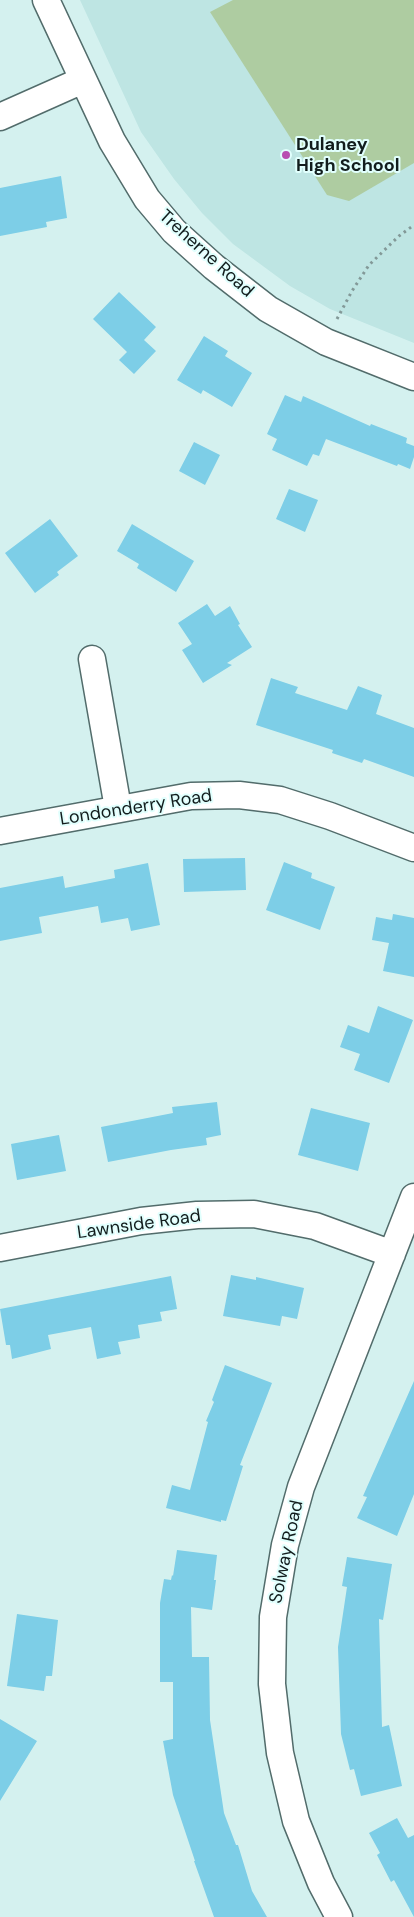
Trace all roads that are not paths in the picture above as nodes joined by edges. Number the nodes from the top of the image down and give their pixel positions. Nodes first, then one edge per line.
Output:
1 (46, 0) edge
2 (83, 80) junction
3 (0, 117) edge
4 (414, 377) edge
5 (92, 659) dead end
6 (118, 808) junction
7 (0, 831) edge
8 (414, 848) edge
9 (414, 1197) edge
10 (0, 1248) edge
11 (392, 1254) junction
12 (339, 1917) edge

1 - 2 street, Treherne Road
2 - 3 street
2 - 4 street, Treherne Road
5 - 6 street
6 - 7 street, Londonderry Road
6 - 8 street, Londonderry Road
9 - 11 street, Solway Road
10 - 11 street, Lawnside Road
11 - 12 street, Solway Road

